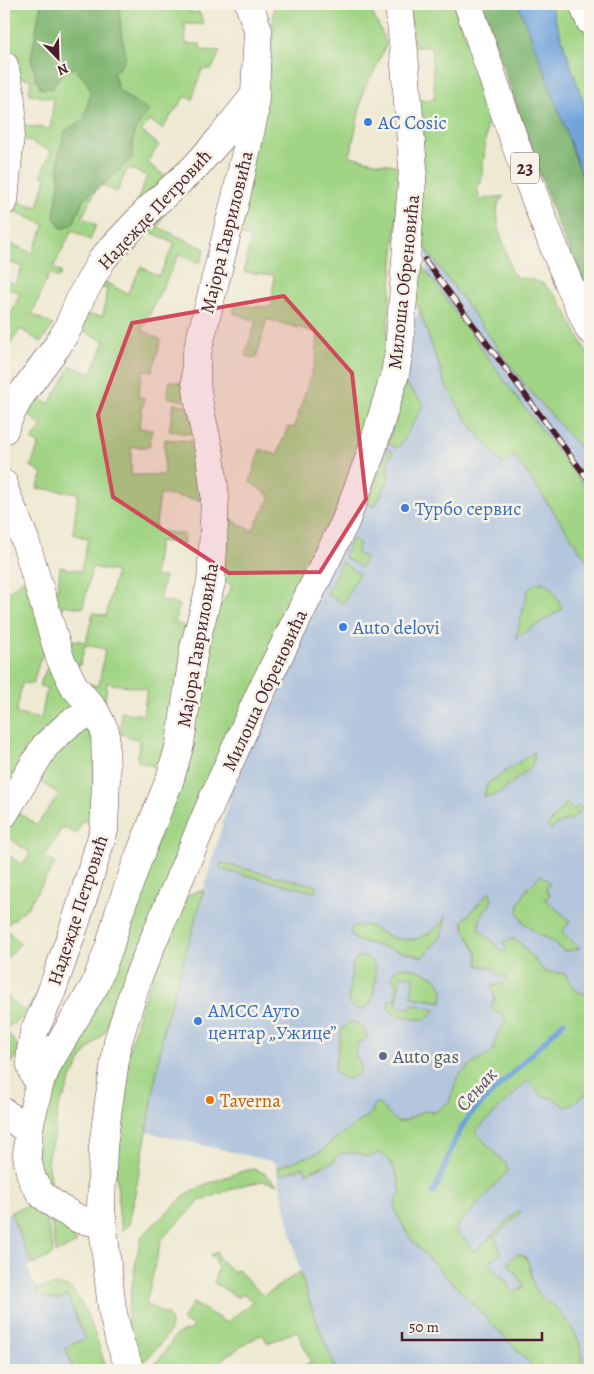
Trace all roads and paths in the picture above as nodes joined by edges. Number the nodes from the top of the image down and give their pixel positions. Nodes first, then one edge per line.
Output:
1 (249, 4) edge
2 (399, 4) edge
3 (468, 4) edge
4 (583, 4) edge
5 (590, 21) edge
6 (4, 65) edge
7 (254, 96) junction
8 (4, 201) edge
9 (590, 330) edge
10 (4, 430) edge
11 (4, 484) edge
12 (95, 711) junction
13 (4, 814) edge
14 (40, 1082) junction
15 (4, 1112) edge
16 (29, 1128) junction
17 (102, 1223) junction
18 (130, 1370) edge

1 - 7 street, Мајора Гавриловића
2 - 17 street, Милоша Обреновића
3 - 9 street, 23
4 - 5 street
6 - 8 street
7 - 10 street, Надежде Петровић
7 - 14 street, Мајора Гавриловића
11 - 12 street, Надежде Петровић
12 - 13 street
12 - 14 street, Надежде Петровић
14 - 16 street, Мајора Гавриловића
15 - 16 street
16 - 17 street, Мајора Гавриловића
17 - 18 street, Милоша Обреновића

